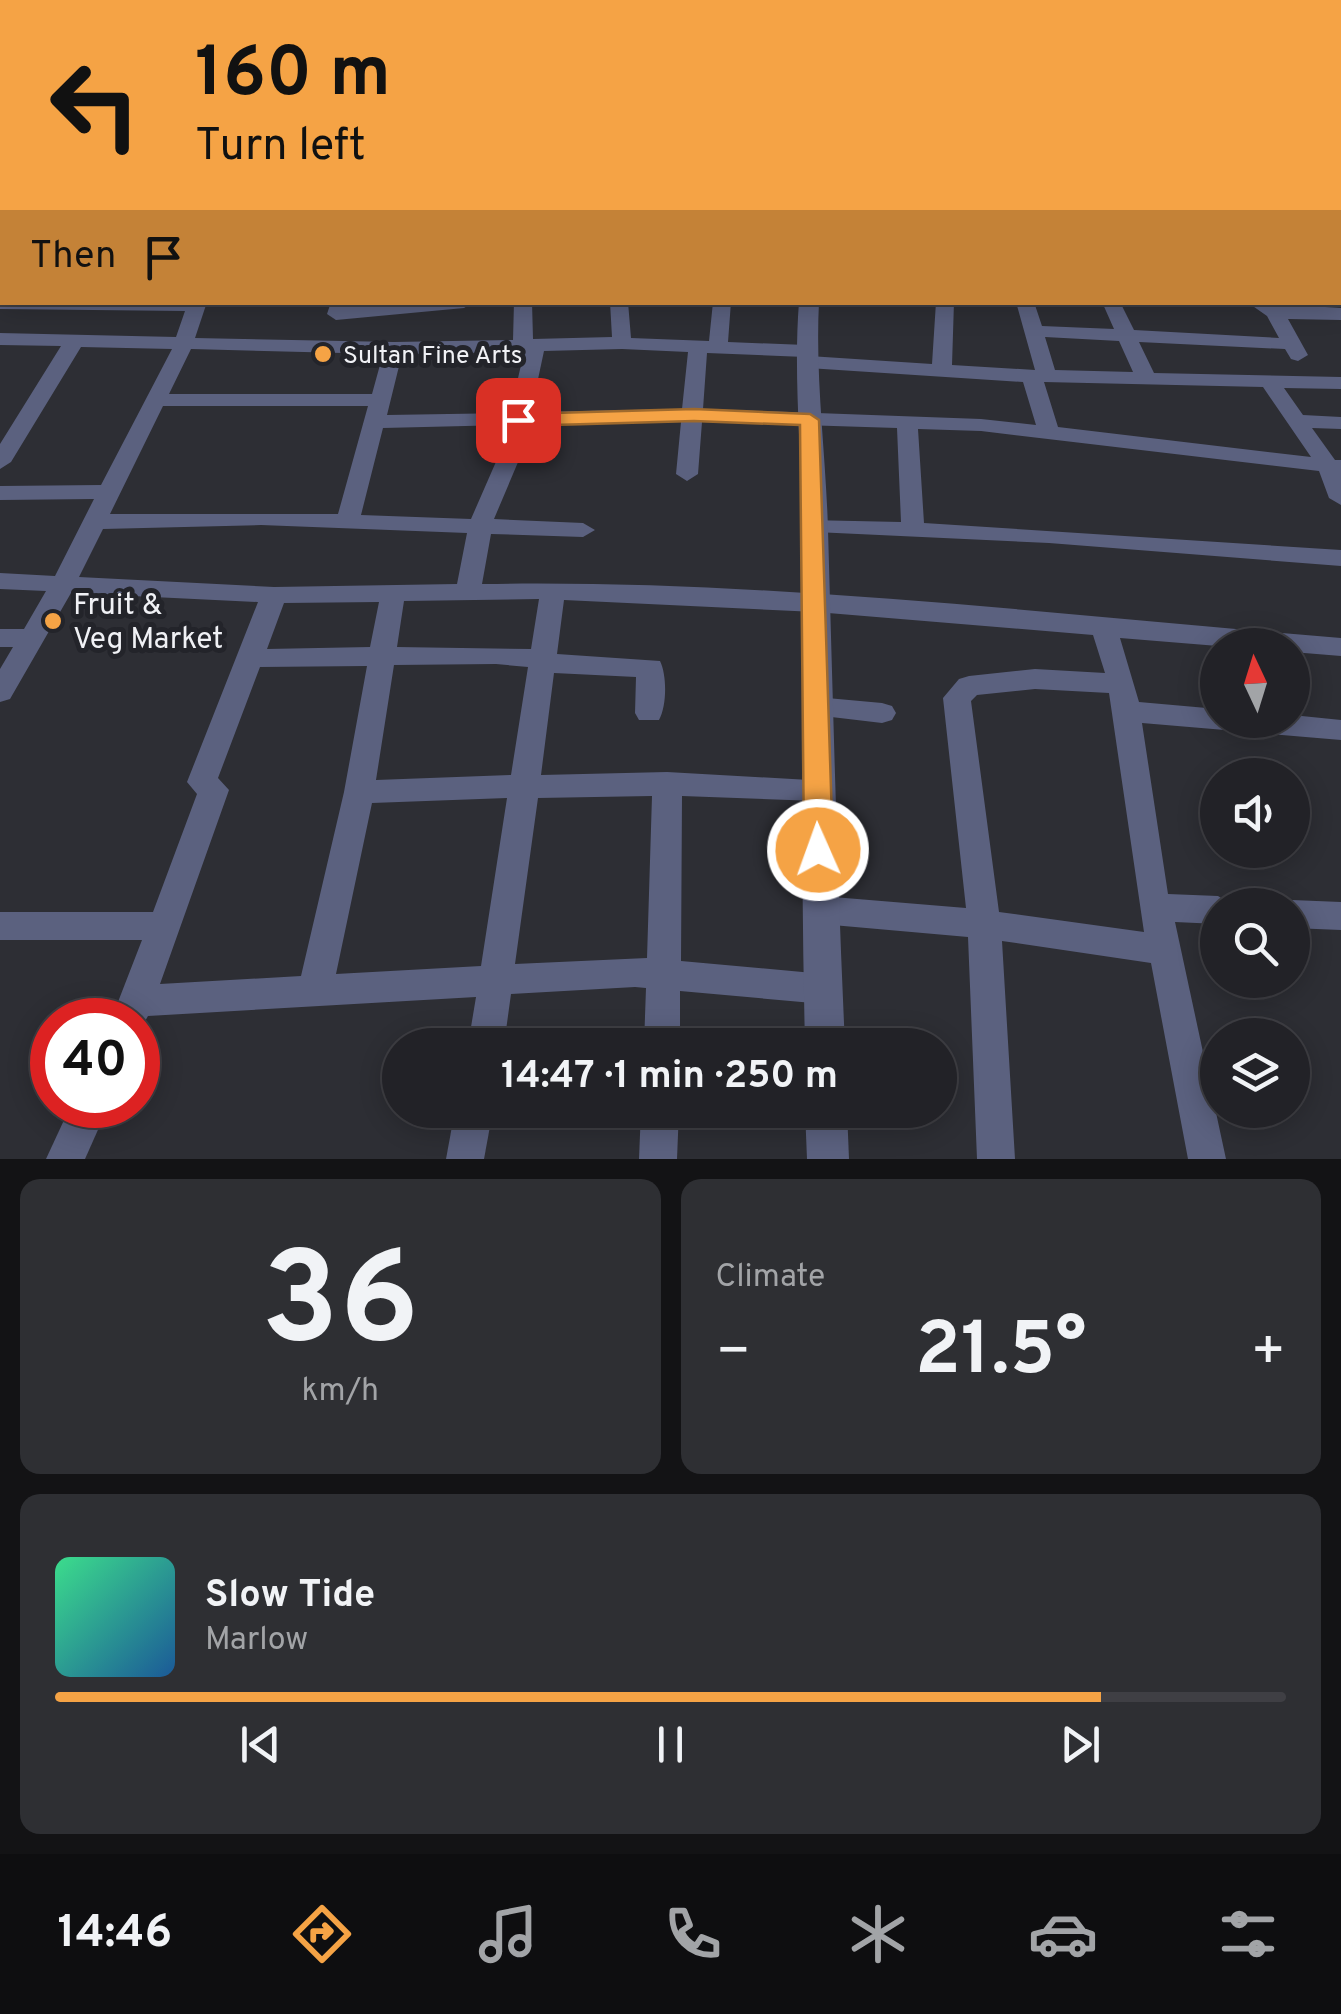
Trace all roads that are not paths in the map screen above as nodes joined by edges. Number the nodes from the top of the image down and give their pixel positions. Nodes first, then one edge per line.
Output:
1 (198, 305) edge
2 (404, 305) edge
3 (524, 305) edge
4 (619, 305) edge
5 (721, 305) edge
6 (809, 305) edge
7 (945, 305) edge
8 (1026, 305) edge
9 (1112, 305) edge
10 (1262, 305) edge
11 (338, 308) edge
12 (1333, 310) edge
13 (1275, 312) junction
14 (1033, 331) junction
15 (1125, 336) junction
16 (0, 339) edge
17 (73, 343) junction
18 (622, 343) junction
19 (1292, 344) junction
20 (183, 346) junction
21 (529, 346) junction
22 (708, 346) junction
23 (325, 348) junction
24 (394, 348) junction
25 (807, 357) junction
26 (942, 370) junction
27 (1039, 376) junction
28 (1146, 378) junction
29 (1269, 381) junction
30 (1312, 381) junction
31 (1341, 383) edge
32 (156, 400) junction
33 (379, 411) junction
34 (694, 415) junction
35 (518, 420) junction
36 (810, 420) junction
37 (1296, 420) junction
38 (907, 423) junction
39 (1341, 424) edge
40 (1048, 431) junction
41 (0, 462) edge
42 (1334, 467) edge
43 (687, 474) dead end
44 (0, 492) edge
45 (109, 492) junction
46 (1341, 498) edge
47 (348, 521) junction
48 (94, 522) junction
49 (481, 523) junction
50 (815, 524) junction
51 (583, 530) dead end
52 (913, 530) junction
53 (1341, 558) edge
54 (0, 581) edge
55 (62, 586) junction
56 (553, 591) junction
57 (468, 592) junction
58 (393, 593) junction
59 (274, 595) junction
60 (816, 604) junction
61 (1104, 628) junction
62 (0, 638) edge
63 (32, 638) junction
64 (1341, 648) edge
65 (384, 656) junction
66 (250, 658) junction
67 (541, 658) junction
68 (0, 692) edge
69 (1124, 698) junction
70 (816, 707) junction
71 (649, 713) dead end
72 (882, 714) dead end
73 (1200, 715) edge
74 (1310, 727) edge
75 (1341, 730) edge
76 (667, 783) junction
77 (527, 787) junction
78 (816, 789) junction
79 (359, 792) junction
80 (1154, 907) junction
81 (1200, 909) edge
82 (821, 910) junction
83 (1310, 915) edge
84 (1341, 916) edge
85 (984, 924) junction
86 (0, 926) edge
87 (166, 926) junction
88 (1166, 950) junction
89 (664, 975) junction
90 (499, 977) junction
91 (316, 989) junction
92 (824, 989) junction
93 (138, 998) edge
94 (160, 1007) edge
95 (489, 1028) edge
96 (662, 1028) edge
97 (825, 1028) edge
98 (80, 1128) edge
99 (471, 1128) edge
100 (659, 1128) edge
101 (827, 1128) edge
102 (66, 1159) edge
103 (465, 1159) edge
104 (658, 1159) edge
105 (828, 1159) edge
106 (996, 1159) edge
107 (1207, 1159) edge

1 - 20 street
2 - 11 street
3 - 21 street
4 - 18 street
5 - 22 street
6 - 25 street
7 - 26 street
8 - 14 street
9 - 15 street
10 - 13 street
11 - 23 street
12 - 13 street
13 - 19 street
14 - 15 street
14 - 27 street
15 - 19 street
15 - 28 street
16 - 17 street
17 - 20 street
17 - 41 street
18 - 21 street
18 - 22 street
19 - 30 street
20 - 23 street
20 - 32 street
21 - 24 street
21 - 35 street
22 - 25 street
22 - 34 street
23 - 24 street
24 - 33 street
25 - 26 street
25 - 36 street
26 - 27 street
27 - 28 street
27 - 40 street
28 - 29 street
29 - 30 street
29 - 37 street
30 - 31 street
32 - 33 street
32 - 45 street
33 - 35 street
33 - 47 street
34 - 35 street
34 - 36 street
34 - 43 street
35 - 49 street
36 - 38 street
36 - 50 street
37 - 39 street
37 - 42 street
38 - 40 street
38 - 52 street
40 - 42 street
42 - 46 street
44 - 45 street
45 - 48 street
47 - 48 street
47 - 49 street
48 - 55 street
49 - 51 street
49 - 57 street
50 - 52 street
50 - 60 street
52 - 53 street
54 - 55 street
55 - 59 street
55 - 63 street
56 - 57 street
56 - 60 street
56 - 67 street
57 - 58 street
58 - 59 street
58 - 65 street
59 - 66 street
60 - 61 street
60 - 70 street
61 - 64 street
61 - 69 street
62 - 63 street
63 - 68 street
65 - 66 street
65 - 67 street
65 - 79 street
66 - 87 street
67 - 71 street
67 - 77 street
69 - 73 street
69 - 80 street
69 - 85 street
70 - 72 street
70 - 78 street
74 - 75 street
76 - 77 street
76 - 78 street
76 - 89 street
77 - 79 street
77 - 90 street
78 - 82 street
79 - 91 street
80 - 81 street
80 - 88 street
82 - 85 street
82 - 92 street
83 - 84 street
85 - 88 street
85 - 106 street
86 - 87 street
87 - 93 street
88 - 107 street
89 - 90 street
89 - 92 street
89 - 96 street
90 - 91 street
90 - 95 street
91 - 94 street
92 - 97 street
98 - 102 street
99 - 103 street
100 - 104 street
101 - 105 street

